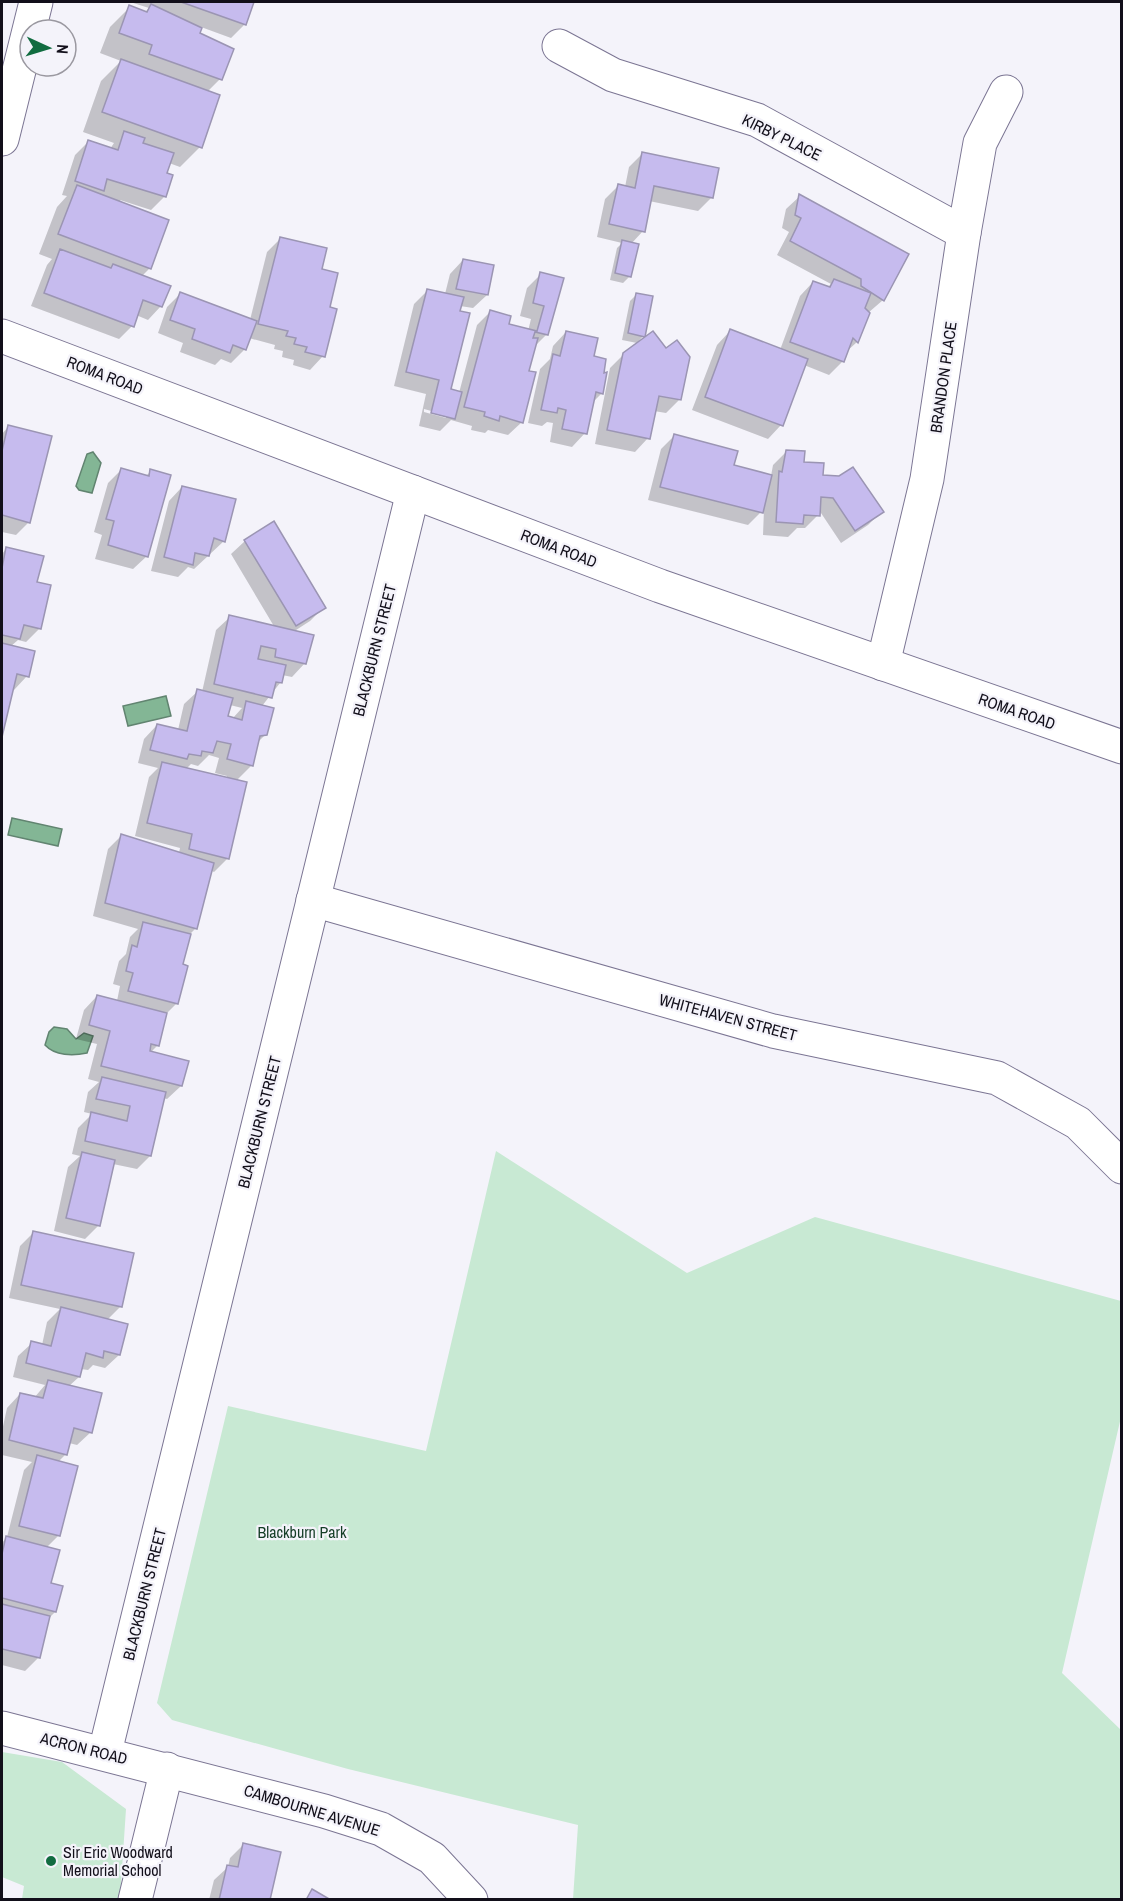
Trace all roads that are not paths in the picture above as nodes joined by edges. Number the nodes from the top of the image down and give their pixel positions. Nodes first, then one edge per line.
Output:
1 (36, 2) edge
2 (559, 46) dead end
3 (1006, 92) dead end
4 (2, 139) edge
5 (964, 233) junction
6 (2, 336) edge
7 (413, 492) junction
8 (884, 664) junction
9 (1122, 747) edge
10 (313, 900) junction
11 (1122, 1167) edge
12 (2, 1728) edge
13 (105, 1752) junction
14 (167, 1770) junction
15 (135, 1899) edge
16 (471, 1899) edge

1 - 4 street
2 - 5 street, KIRBY PLACE
3 - 5 street, BRANDON PLACE
5 - 8 street, BRANDON PLACE
6 - 7 street, ROMA ROAD
7 - 8 street, ROMA ROAD
7 - 10 street, BLACKBURN STREET
8 - 9 street, ROMA ROAD
10 - 11 street, WHITEHAVEN STREET
10 - 13 street, BLACKBURN STREET
12 - 13 street, ACRON ROAD
13 - 14 street, ACRON ROAD
14 - 15 street
14 - 16 street, CAMBOURNE AVENUE

